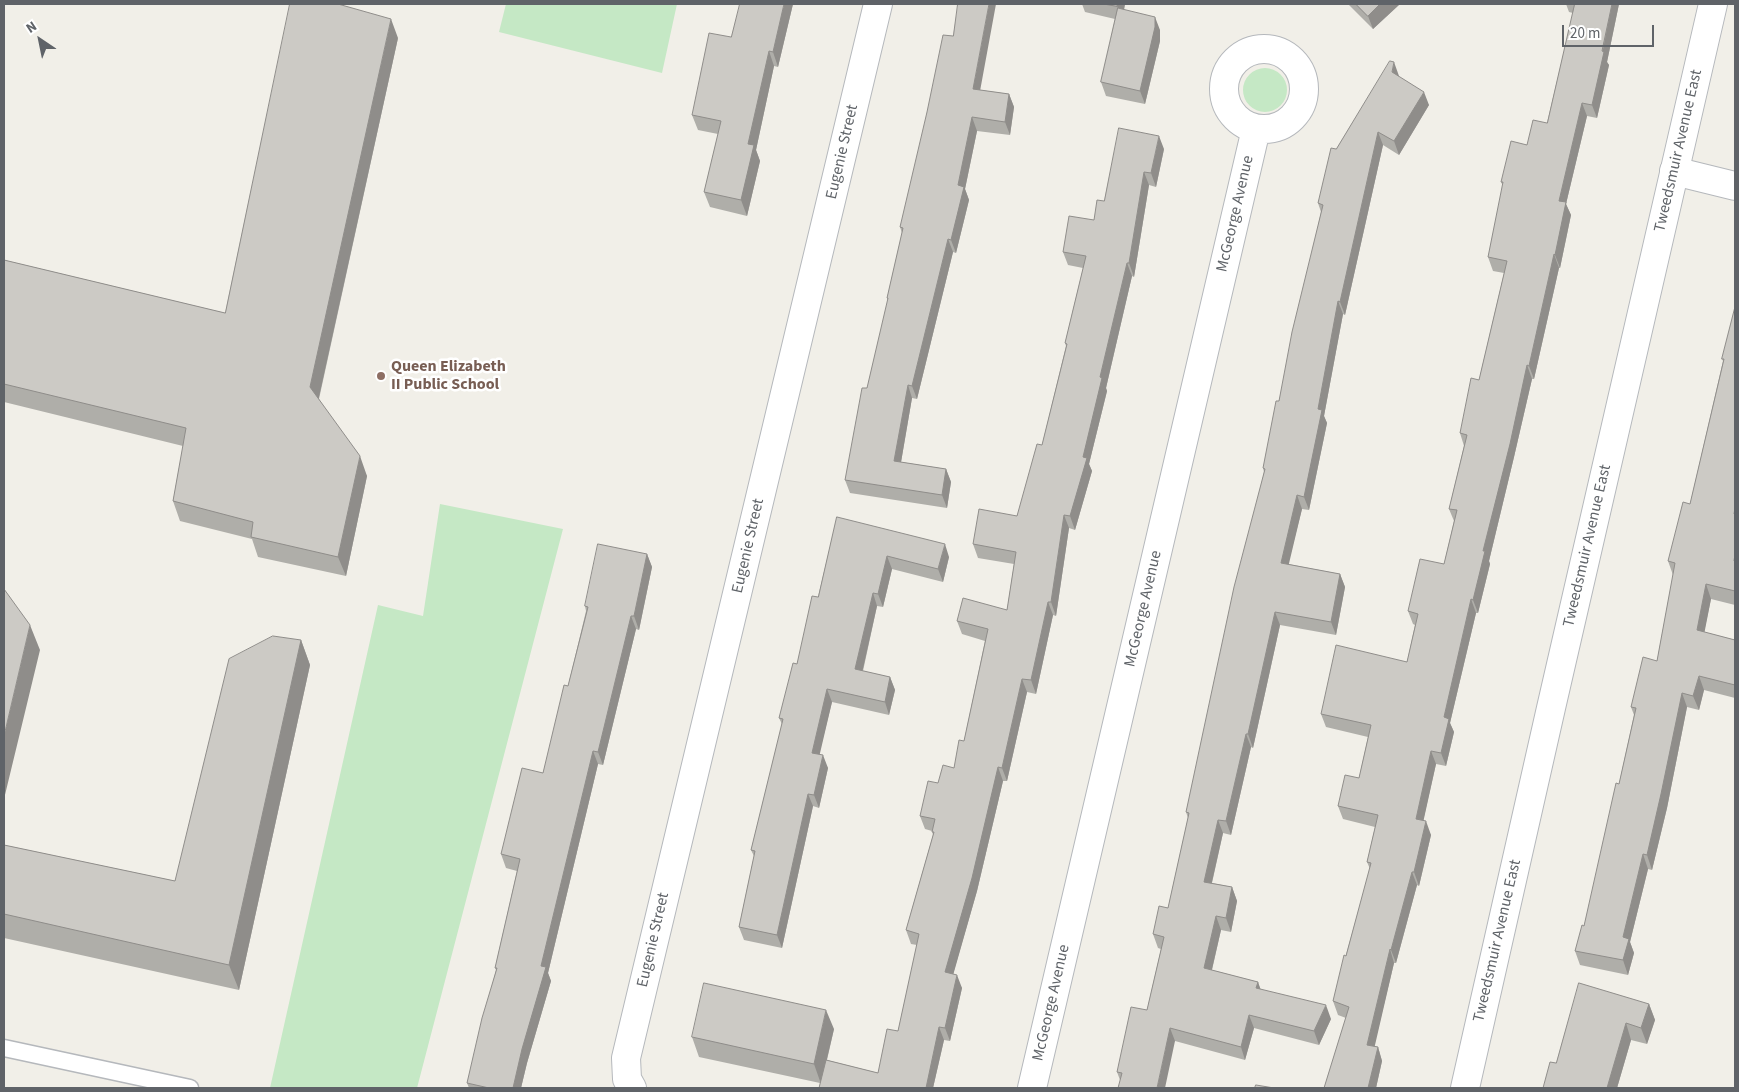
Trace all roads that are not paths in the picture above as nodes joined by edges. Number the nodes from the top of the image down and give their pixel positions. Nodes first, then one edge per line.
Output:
1 (878, 4) edge
2 (1713, 4) edge
3 (1256, 129) dead end
4 (1674, 171) junction
5 (1735, 186) edge
6 (4, 1048) edge
7 (190, 1088) edge
8 (632, 1088) edge
9 (1032, 1088) edge
10 (1465, 1088) edge

1 - 8 street, Eugenie Street
2 - 4 street, Tweedsmuir Avenue East
3 - 9 street, McGeorge Avenue
4 - 5 street
4 - 10 street, Tweedsmuir Avenue East
6 - 7 lane

